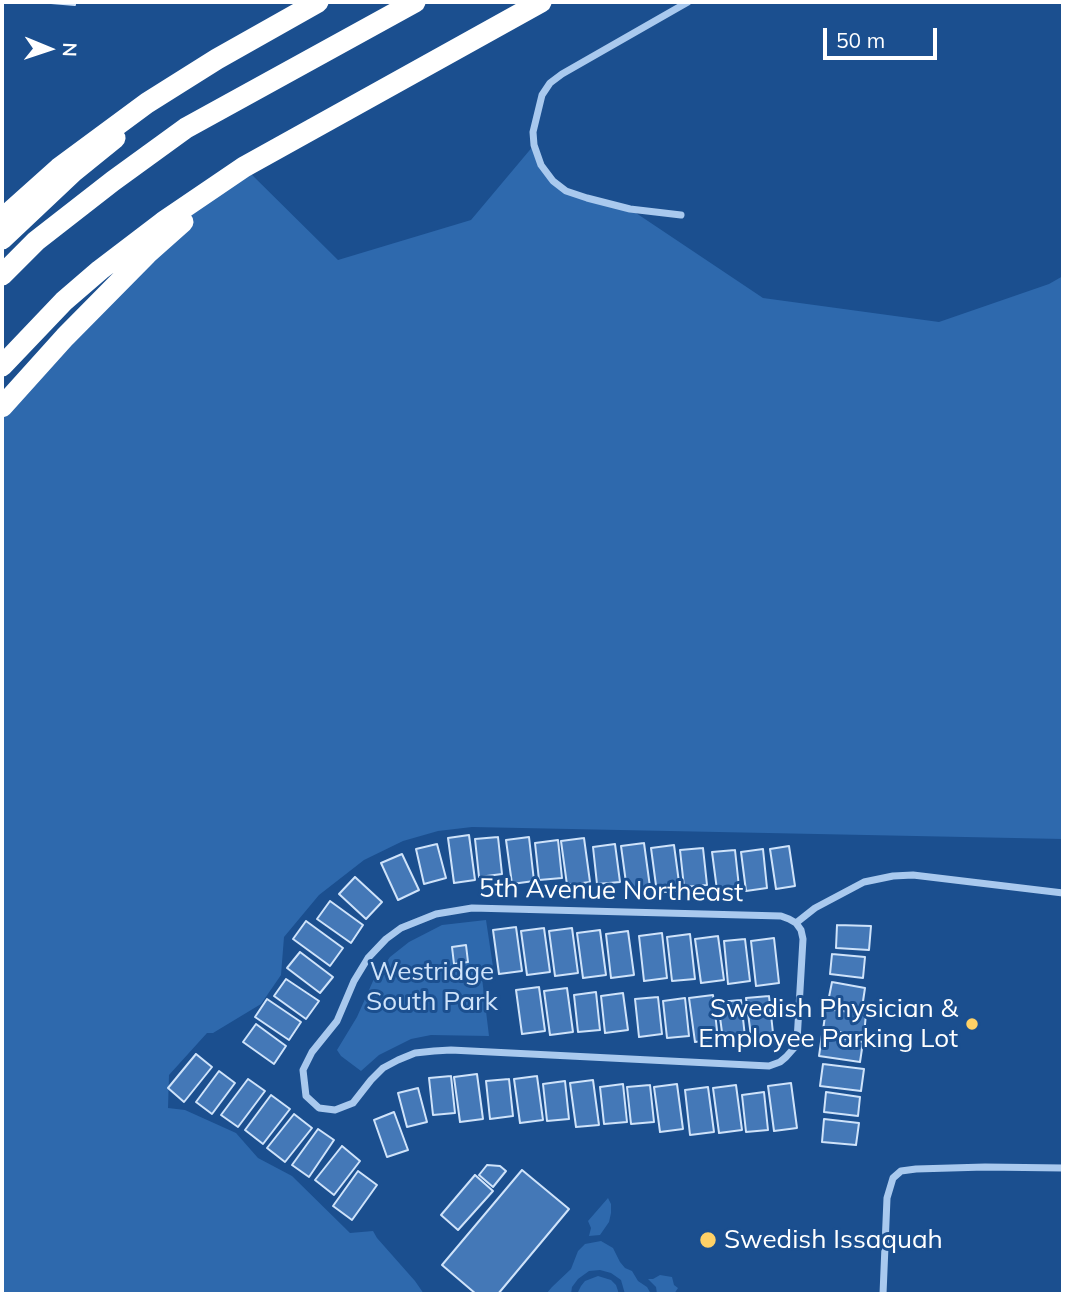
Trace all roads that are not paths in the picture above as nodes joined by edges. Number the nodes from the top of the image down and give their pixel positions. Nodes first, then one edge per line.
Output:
1 (300, 2) edge
2 (318, 2) edge
3 (415, 2) edge
4 (541, 2) edge
5 (688, 2) edge
6 (244, 166) junction
7 (681, 215) dead end
8 (2, 219) edge
9 (2, 239) edge
10 (2, 275) edge
11 (2, 366) edge
12 (9, 399) edge
13 (2, 412) edge
14 (1063, 894) edge
15 (796, 923) junction
16 (1063, 1168) edge
17 (883, 1294) edge

1 - 9 highway
2 - 8 highway, bridge
3 - 10 highway
4 - 6 highway
5 - 7 street
6 - 11 highway
6 - 12 highway
12 - 13 highway
14 - 15 street
15 - 15 street, 5th Avenue Northeast
16 - 17 street

